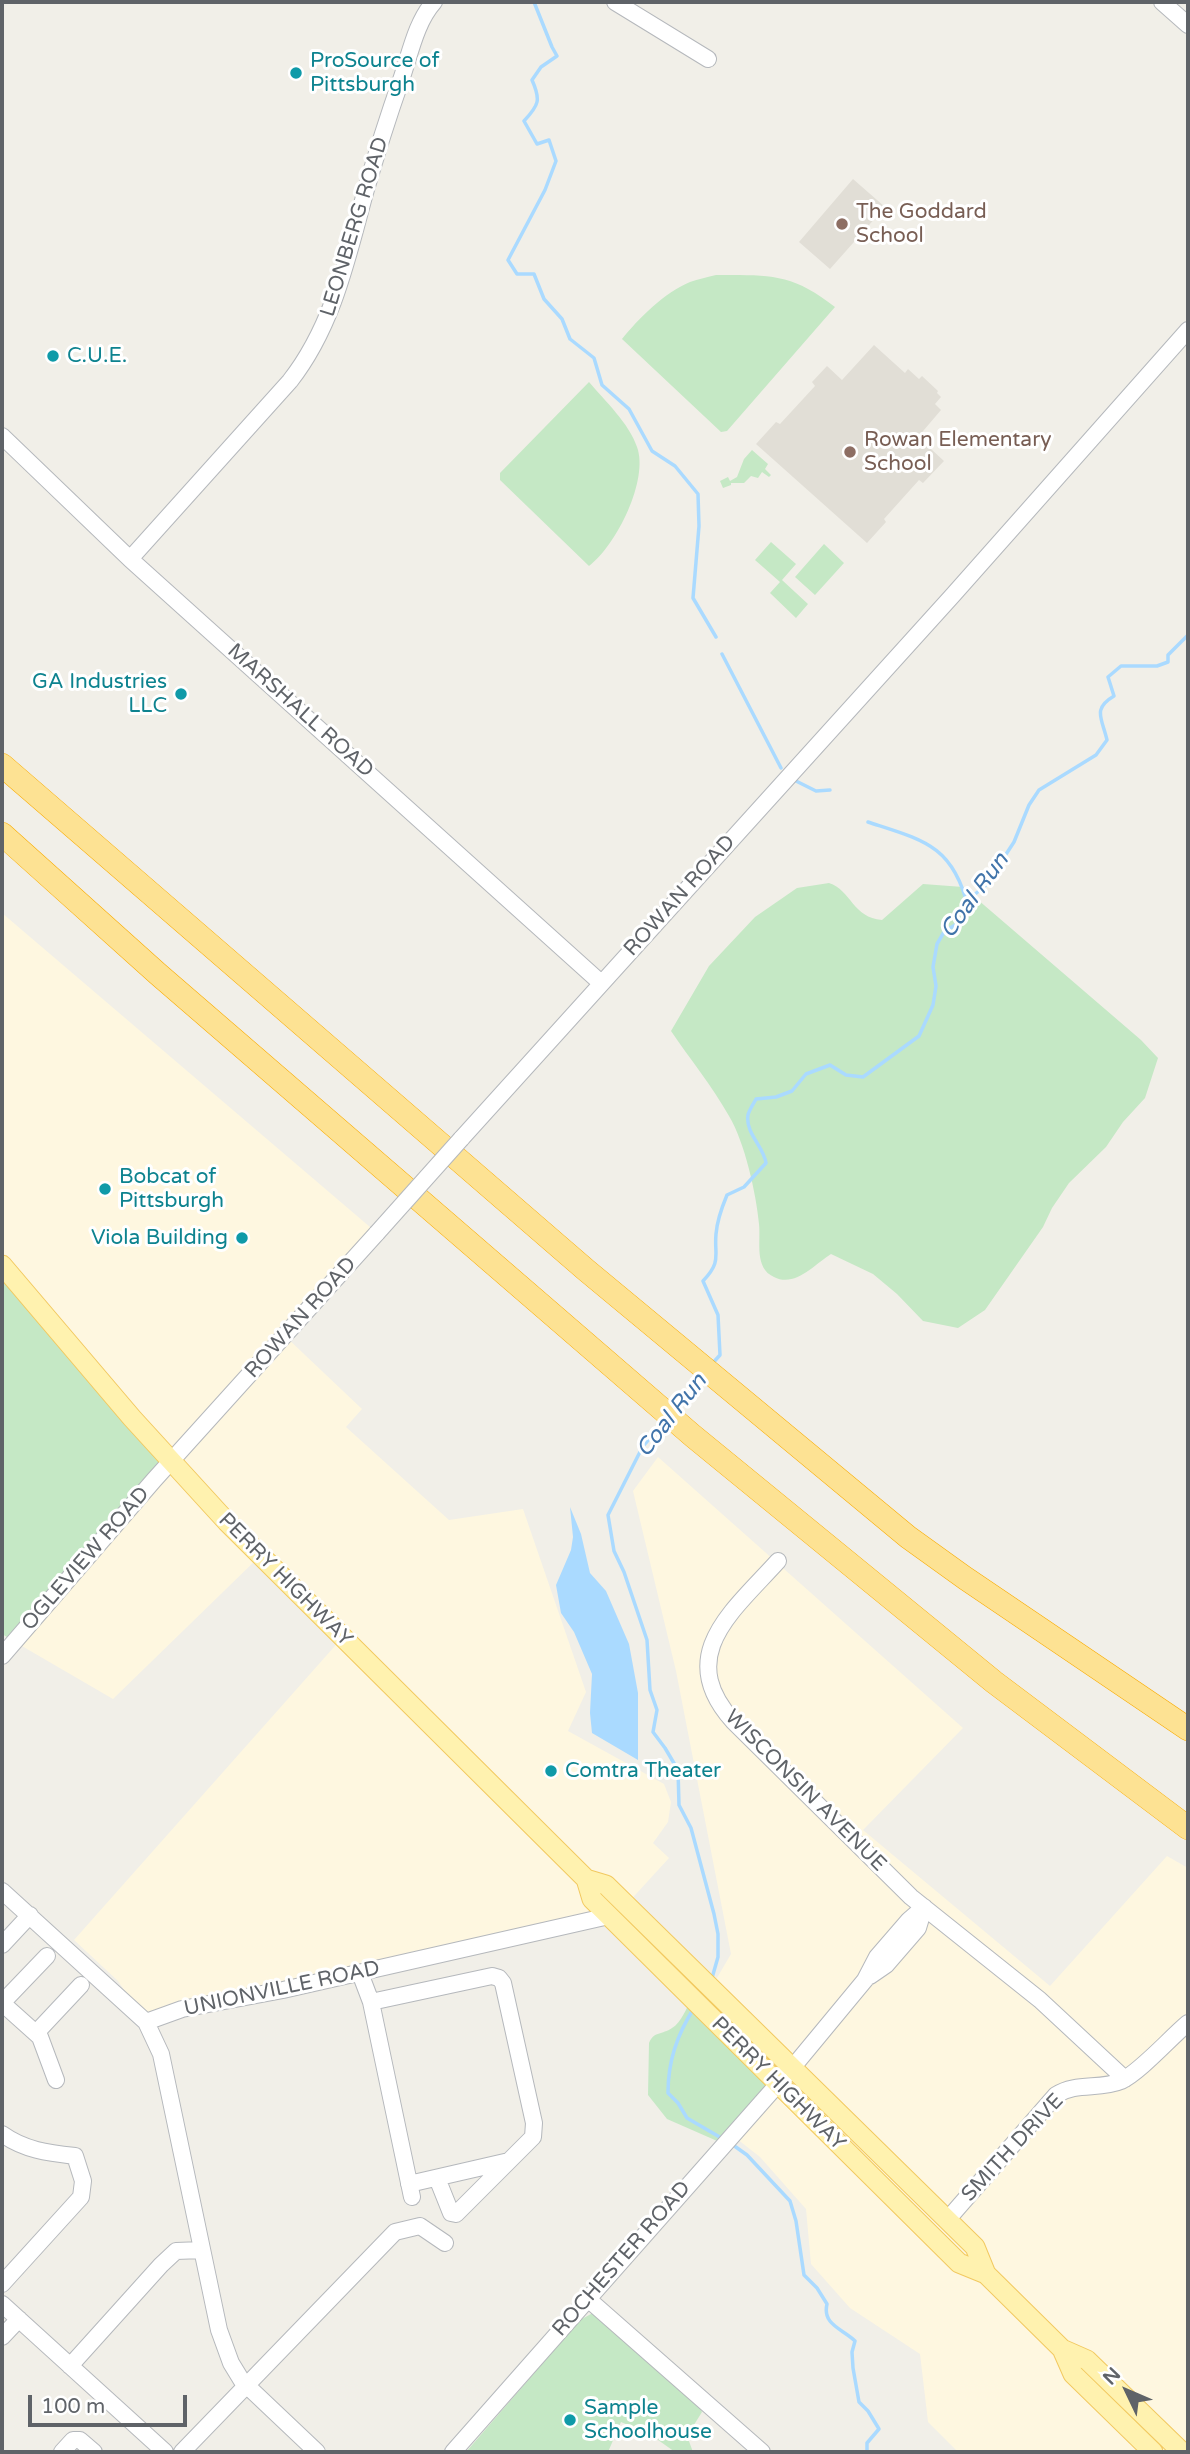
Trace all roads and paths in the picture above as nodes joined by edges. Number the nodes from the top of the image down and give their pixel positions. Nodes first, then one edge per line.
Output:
1 (435, 2) edge
2 (615, 2) edge
3 (1162, 2) edge
4 (1188, 25) edge
5 (708, 59) dead end
6 (1188, 330) edge
7 (2, 436) edge
8 (130, 559) junction
9 (2, 758) edge
10 (2, 765) edge
11 (43, 802) junction
12 (2, 834) edge
13 (601, 983) junction
14 (2, 1265) edge
15 (171, 1462) junction
16 (778, 1561) dead end
17 (2, 1656) edge
18 (1188, 1729) edge
19 (1188, 1826) edge
20 (586, 1879) junction
21 (2, 1891) edge
22 (924, 1907) junction
23 (30, 1915) junction
24 (609, 1916) junction
25 (2, 1945) edge
26 (47, 1956) dead end
27 (360, 1973) junction
28 (81, 1985) dead end
29 (371, 2002) junction
30 (2, 2003) edge
31 (146, 2022) junction
32 (1188, 2023) edge
33 (36, 2034) junction
34 (793, 2067) junction
35 (1125, 2079) junction
36 (56, 2080) dead end
37 (778, 2083) junction
38 (2, 2134) edge
39 (510, 2161) junction
40 (438, 2178) junction
41 (948, 2219) junction
42 (446, 2244) dead end
43 (202, 2250) junction
44 (986, 2273) junction
45 (2, 2284) edge
46 (588, 2299) junction
47 (2, 2304) edge
48 (19, 2319) junction
49 (2, 2337) edge
50 (1062, 2349) junction
51 (70, 2366) junction
52 (247, 2386) junction
53 (62, 2452) edge
54 (94, 2452) edge
55 (165, 2452) edge
56 (182, 2452) edge
57 (317, 2452) edge
58 (453, 2452) edge
59 (762, 2452) edge
60 (1153, 2452) edge
61 (1182, 2452) edge

1 - 8 street, LEONBERG ROAD
2 - 5 street
3 - 4 street
6 - 13 street, ROWAN ROAD
7 - 8 street, MARSHALL ROAD
8 - 13 street, MARSHALL ROAD
9 - 11 highway
10 - 11 highway
11 - 18 highway
12 - 19 highway
13 - 15 street, ROWAN ROAD, bridge
14 - 15 main road, PERRY HIGHWAY
15 - 17 street, OGLEVIEW ROAD
15 - 20 main road, PERRY HIGHWAY
16 - 22 street, WISCONSIN AVENUE
20 - 24 main road, PERRY HIGHWAY
20 - 34 main road, PERRY HIGHWAY
21 - 23 street
22 - 34 street
22 - 35 street, WISCONSIN AVENUE
23 - 25 street
23 - 31 street
24 - 27 street, UNIONVILLE ROAD
24 - 37 main road, PERRY HIGHWAY
26 - 30 street
27 - 29 street
27 - 31 street, UNIONVILLE ROAD
28 - 33 street
29 - 39 street
29 - 40 street
30 - 33 street
31 - 43 street
32 - 35 street
33 - 36 street
34 - 37 street, ROCHESTER ROAD
34 - 41 main road, PERRY HIGHWAY
35 - 41 street, SMITH DRIVE
37 - 44 main road, PERRY HIGHWAY
37 - 46 street, ROCHESTER ROAD
38 - 45 street
39 - 40 street
39 - 40 street
41 - 44 main road, PERRY HIGHWAY
42 - 52 street
43 - 51 street
43 - 52 street
44 - 50 main road, PERRY HIGHWAY
46 - 58 street, ROCHESTER ROAD
46 - 59 street
47 - 48 street
48 - 49 street
48 - 51 street
50 - 60 main road, PERRY HIGHWAY
50 - 61 main road, PERRY HIGHWAY
51 - 55 street
52 - 56 street
52 - 57 street
53 - 54 street

